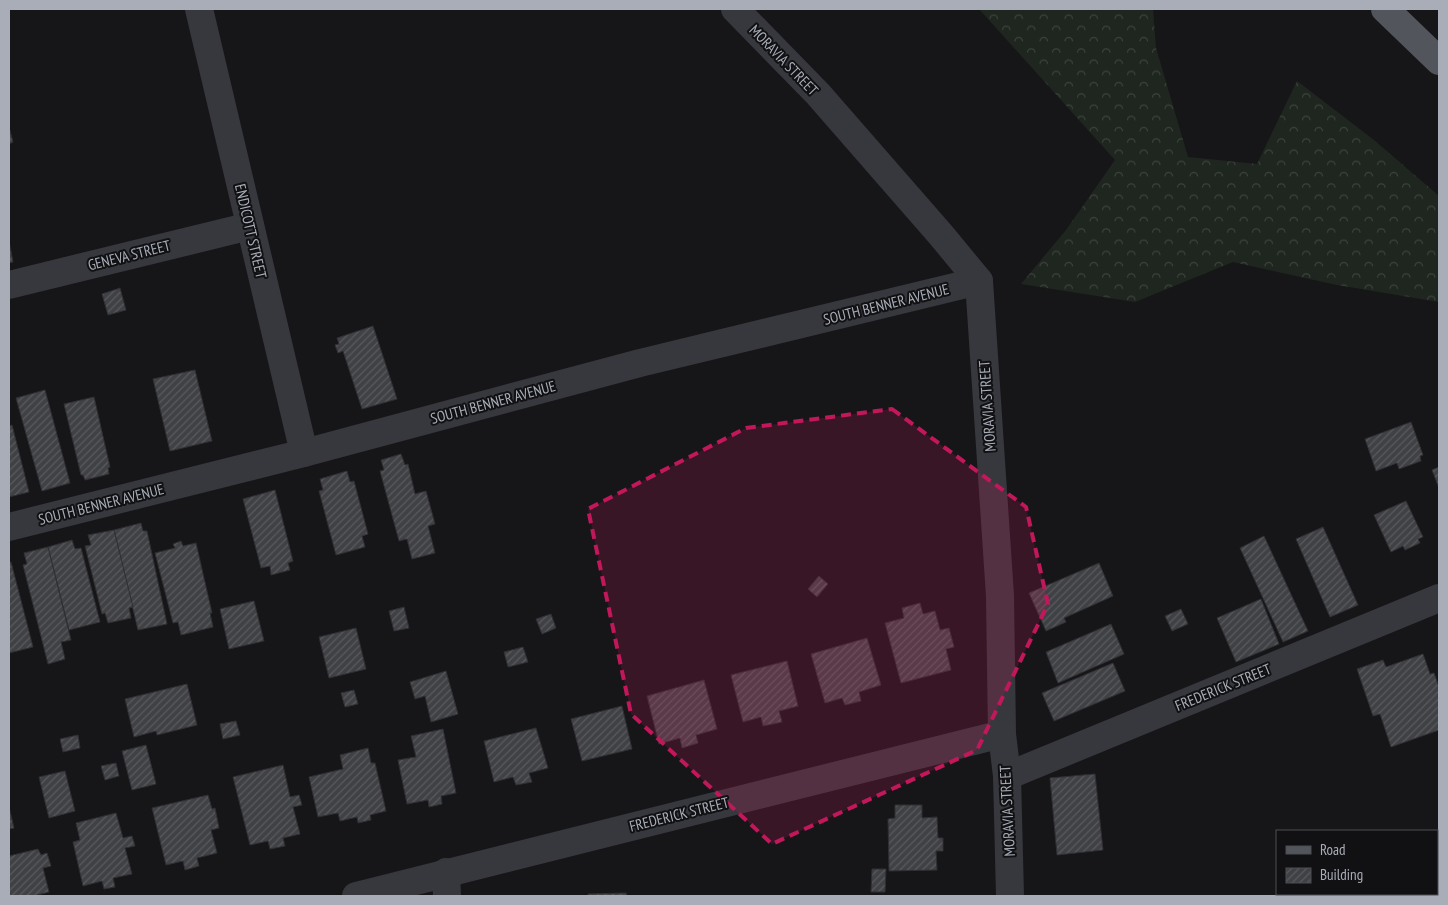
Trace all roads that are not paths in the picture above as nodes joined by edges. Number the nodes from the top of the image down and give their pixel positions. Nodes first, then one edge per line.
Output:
1 (199, 9) edge
2 (735, 9) edge
3 (1385, 9) edge
4 (1439, 61) edge
5 (250, 226) junction
6 (979, 281) junction
7 (9, 285) edge
8 (304, 453) junction
9 (9, 527) edge
10 (1439, 598) edge
11 (1002, 734) junction
12 (1007, 776) junction
13 (446, 884) edge
14 (356, 896) edge
15 (1010, 896) edge

1 - 5 street, ENDICOTT STREET
2 - 6 street, MORAVIA STREET
3 - 4 main road
5 - 7 street, GENEVA STREET
5 - 8 street, ENDICOTT STREET
6 - 8 street, SOUTH BENNER AVENUE
6 - 11 street, MORAVIA STREET
8 - 9 street, SOUTH BENNER AVENUE
10 - 12 street, FREDERICK STREET
11 - 12 street, MORAVIA STREET
11 - 13 street, FREDERICK STREET
12 - 15 street, MORAVIA STREET
13 - 14 street, FREDERICK STREET

